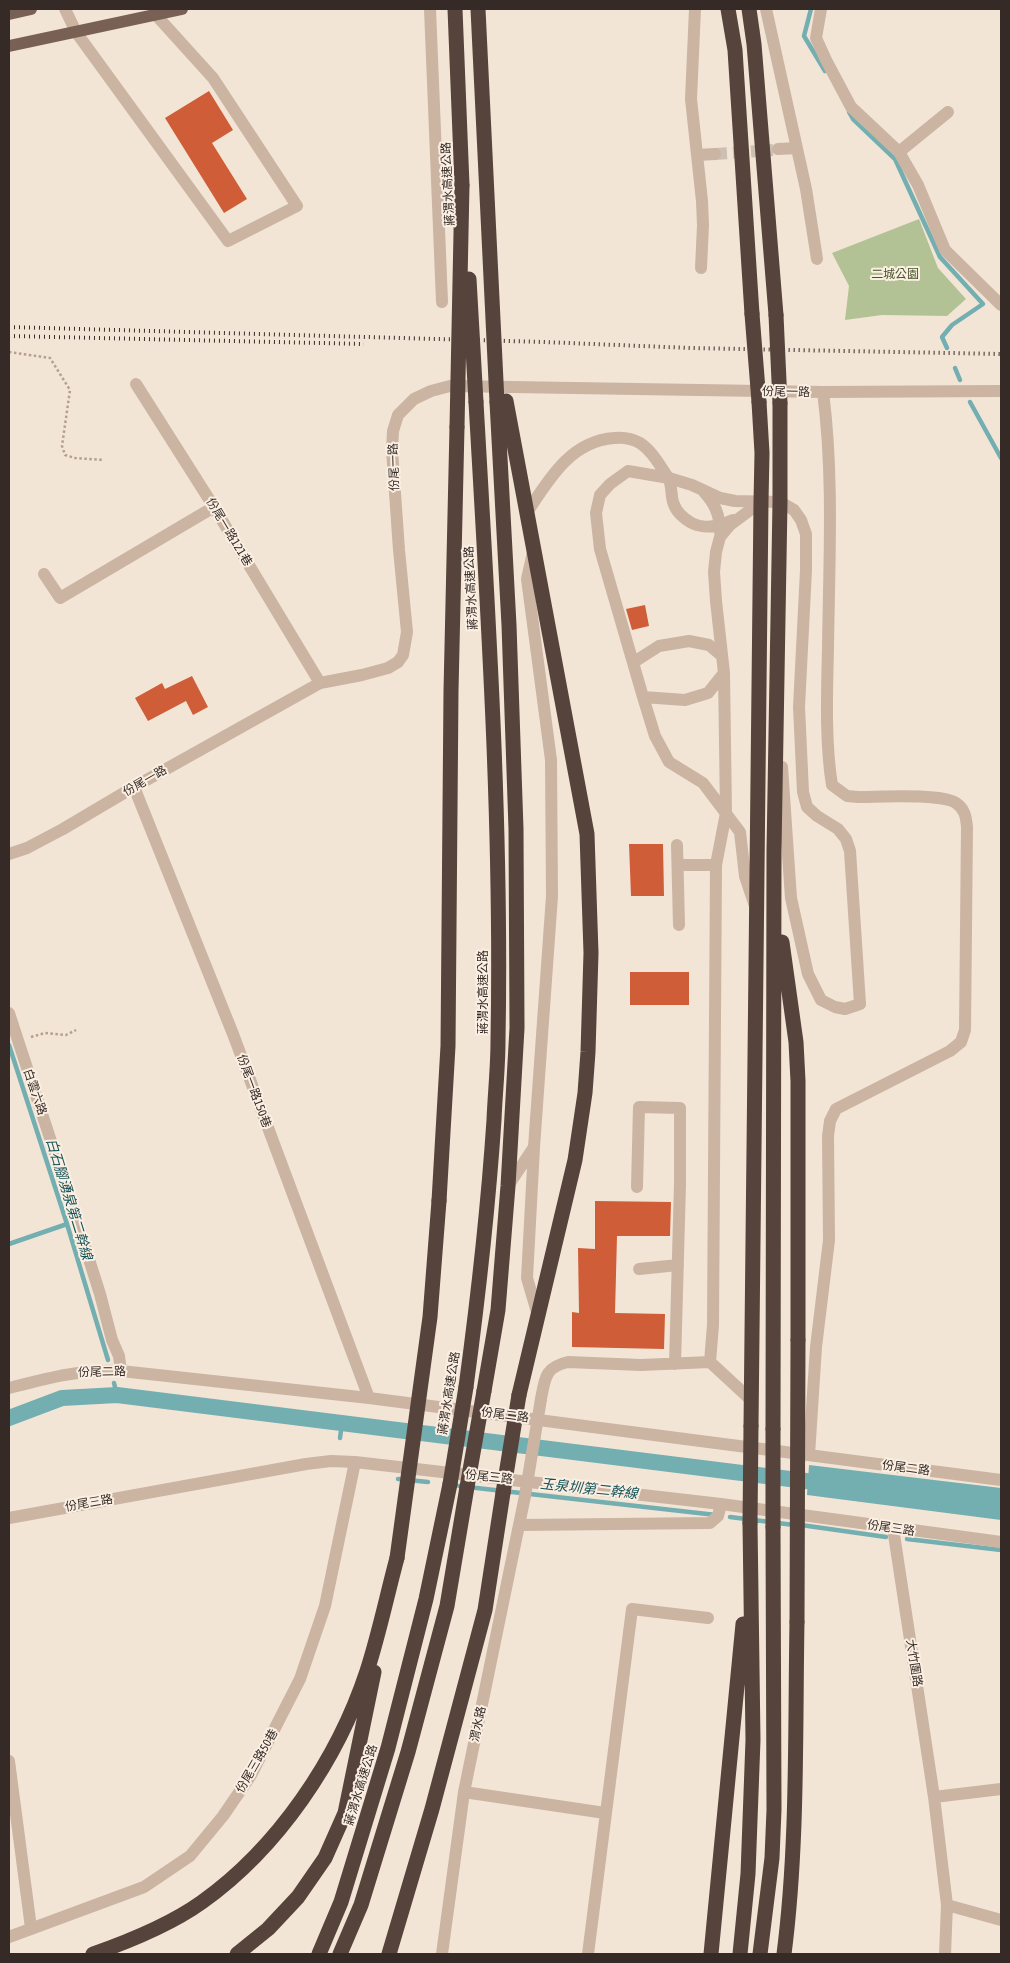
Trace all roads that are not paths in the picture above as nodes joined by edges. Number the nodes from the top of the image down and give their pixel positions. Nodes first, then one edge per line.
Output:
1 (31, 9) edge
2 (65, 9) edge
3 (430, 9) edge
4 (454, 9) edge
5 (478, 9) edge
6 (695, 9) edge
7 (724, 9) edge
8 (728, 9) edge
9 (749, 9) edge
10 (754, 9) edge
11 (766, 9) edge
12 (821, 9) edge
13 (178, 10) edge
14 (9, 14) edge
15 (156, 15) junction
16 (76, 32) junction
17 (754, 44) junction
18 (9, 46) edge
19 (735, 50) junction
20 (948, 112) dead end
21 (797, 148) junction
22 (778, 149) tunnel mouth
23 (900, 152) junction
24 (715, 154) tunnel mouth
25 (697, 155) junction
26 (462, 185) junction
27 (816, 259) dead end
28 (701, 268) dead end
29 (442, 302) dead end
30 (1001, 305) edge
31 (136, 384) dead end
32 (1001, 391) edge
33 (823, 392) junction
34 (502, 402) junction
35 (669, 478) junction
36 (703, 490) junction
37 (761, 502) junction
38 (780, 502) junction
39 (214, 508) junction
40 (528, 512) junction
41 (720, 531) junction
42 (534, 547) junction
43 (44, 574) dead end
44 (722, 656) junction
45 (634, 662) junction
46 (724, 673) junction
47 (776, 678) junction
48 (320, 683) junction
49 (643, 697) junction
50 (134, 787) junction
51 (726, 813) junction
52 (677, 845) dead end
53 (774, 850) junction
54 (9, 854) edge
55 (678, 865) junction
56 (716, 865) junction
57 (756, 911) junction
58 (680, 925) dead end
59 (9, 1013) edge
60 (534, 1147) junction
61 (508, 1186) junction
62 (636, 1187) dead end
63 (678, 1265) junction
64 (639, 1269) dead end
65 (537, 1312) junction
66 (710, 1362) junction
67 (675, 1364) junction
68 (121, 1371) junction
69 (9, 1388) edge
70 (369, 1398) junction
71 (750, 1399) junction
72 (809, 1455) junction
73 (355, 1462) junction
74 (1001, 1480) edge
75 (721, 1504) junction
76 (9, 1518) edge
77 (519, 1525) junction
78 (893, 1528) junction
79 (1001, 1542) edge
80 (751, 1548) junction
81 (397, 1558) junction
82 (708, 1618) dead end
83 (9, 1761) edge
84 (1001, 1789) edge
85 (464, 1792) junction
86 (934, 1797) junction
87 (605, 1813) junction
88 (947, 1905) junction
89 (1001, 1920) edge
90 (31, 1928) junction
91 (742, 1933) junction
92 (9, 1937) edge
93 (93, 1954) edge
94 (236, 1954) edge
95 (318, 1954) edge
96 (340, 1954) edge
97 (389, 1954) edge
98 (442, 1954) edge
99 (588, 1954) edge
100 (710, 1954) edge
101 (734, 1954) edge
102 (740, 1954) edge
103 (760, 1954) edge
104 (784, 1954) edge
105 (945, 1954) edge

1 - 14 main road
2 - 16 street
3 - 29 street
4 - 26 highway, 蔣渭水高速公路
5 - 34 highway, bridge
6 - 25 street
7 - 19 highway
8 - 19 highway
9 - 17 highway
10 - 17 highway
11 - 21 street
12 - 23 street
13 - 15 main road
15 - 16 main road
15 - 16 street
16 - 18 main road
17 - 38 highway, bridge
19 - 37 highway, bridge
20 - 23 street
21 - 22 street
21 - 27 street
23 - 30 street
24 - 25 street
25 - 28 street
26 - 81 highway, bridge
26 - 95 highway, 蔣渭水高速公路, bridge
31 - 39 street, 份尾一路121巷
32 - 33 street, 份尾一路
33 - 48 street, 份尾一路
33 - 72 street
34 - 40 highway
34 - 61 highway
35 - 36 street
35 - 40 street
35 - 41 street
35 - 45 street
36 - 37 street
36 - 41 street
37 - 38 street
37 - 41 street
37 - 57 highway
38 - 47 highway
38 - 47 street
39 - 43 street
39 - 48 street, 份尾一路121巷
40 - 42 highway
41 - 44 street
42 - 60 street
42 - 65 highway
44 - 45 street
44 - 46 street
45 - 49 street
46 - 49 street
46 - 51 street
47 - 53 highway
48 - 50 street, 份尾一路
49 - 51 street
50 - 54 street, 份尾一路
50 - 70 street, 份尾一路150巷
51 - 56 street
51 - 57 street
52 - 55 street
53 - 103 highway, bridge
53 - 104 highway, bridge
55 - 56 street
55 - 58 street
56 - 66 street
57 - 71 highway
59 - 68 street, 白雲六路
60 - 61 street
60 - 65 street
61 - 96 highway, bridge
62 - 63 street
63 - 64 street
63 - 67 street
65 - 97 highway, bridge
66 - 67 street, 渭水路
66 - 71 street
67 - 77 street, 渭水路, bridge
68 - 69 street, 份尾二路
68 - 70 street, 份尾二路
70 - 72 street, 份尾二路
71 - 80 highway, bridge
72 - 74 street, 份尾二路
73 - 75 street, 份尾三路
73 - 76 street, 份尾三路
73 - 90 street, 份尾三路50巷
75 - 77 street
75 - 78 street, 份尾三路
77 - 85 street, 渭水路
78 - 79 street, 份尾三路
78 - 86 street, 大竹圍路
80 - 91 highway
80 - 100 highway
81 - 93 highway
81 - 94 highway
82 - 87 street
83 - 90 street
84 - 86 street
85 - 87 street
85 - 98 street, 渭水路
86 - 88 street, 大竹圍路
87 - 99 street
88 - 89 street
88 - 105 street, 大竹圍路
90 - 92 street, 份尾三路50巷
91 - 101 highway
91 - 102 highway

